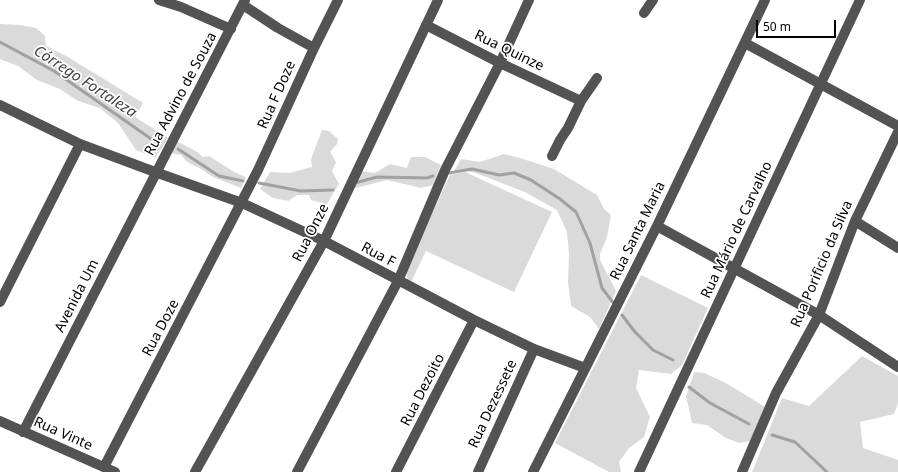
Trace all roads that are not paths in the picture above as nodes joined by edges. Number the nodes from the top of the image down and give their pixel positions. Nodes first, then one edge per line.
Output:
1 (159, 0) edge
2 (338, 0) edge
3 (438, 0) edge
4 (529, 0) edge
5 (653, 0) edge
6 (765, 0) edge
7 (860, 0) edge
8 (244, 3) edge
9 (644, 13) dead end
10 (426, 25) junction
11 (231, 29) junction
12 (745, 43) junction
13 (314, 48) junction
14 (500, 63) junction
15 (598, 78) dead end
16 (822, 84) junction
17 (581, 101) junction
18 (0, 105) edge
19 (898, 126) edge
20 (898, 132) edge
21 (80, 144) junction
22 (552, 156) dead end
23 (155, 172) junction
24 (242, 202) junction
25 (855, 221) junction
26 (656, 226) junction
27 (324, 241) junction
28 (898, 248) edge
29 (735, 268) junction
30 (398, 281) junction
31 (0, 302) edge
32 (818, 315) junction
33 (474, 320) junction
34 (534, 349) junction
35 (898, 367) edge
36 (585, 368) junction
37 (0, 421) edge
38 (23, 432) junction
39 (104, 467) junction
40 (115, 472) edge
41 (195, 472) edge
42 (297, 472) edge
43 (396, 472) edge
44 (478, 472) edge
45 (533, 472) edge
46 (639, 472) edge
47 (742, 472) edge

1 - 11 street
2 - 13 street, Rua F Doze
3 - 10 street, Rua Onze
4 - 14 street
5 - 9 street
6 - 12 street, Rua Santa Maria
7 - 16 street, Rua Mário de Carvalho
8 - 11 street, Rua Advino de Souza
8 - 13 street
10 - 14 street, Rua Quinze
10 - 27 street, Rua Onze
11 - 23 street, Rua Advino de Souza
12 - 16 street
12 - 26 street, Rua Santa Maria
13 - 24 street, Rua F Doze
14 - 17 street, Rua Quinze
14 - 30 street
15 - 17 street
16 - 19 street
16 - 29 street, Rua Mário de Carvalho
17 - 22 street
18 - 21 street, Rua F
20 - 25 street, Rua Porificio da Silva
21 - 23 street, Rua F
21 - 31 street
23 - 24 street, Rua F
23 - 38 street, Avenida Um
24 - 27 street, Rua F
24 - 39 street, Rua Doze
25 - 28 street
25 - 32 street, Rua Porificio da Silva
26 - 29 street
26 - 36 street, Rua Santa Maria
27 - 30 street, Rua F
27 - 41 street, Rua Onze
29 - 32 street
29 - 46 street, Rua Mário de Carvalho
30 - 33 street, Rua F
30 - 42 street
32 - 35 street
32 - 47 street, Rua Porificio da Silva
33 - 34 street, Rua F
33 - 43 street, Rua Dezoito
34 - 36 street, Rua F
34 - 44 street, Rua Dezessete
36 - 45 street, Rua Santa Maria
37 - 38 street, Rua Vinte
38 - 39 street, Rua Vinte
39 - 40 street, Rua Vinte

